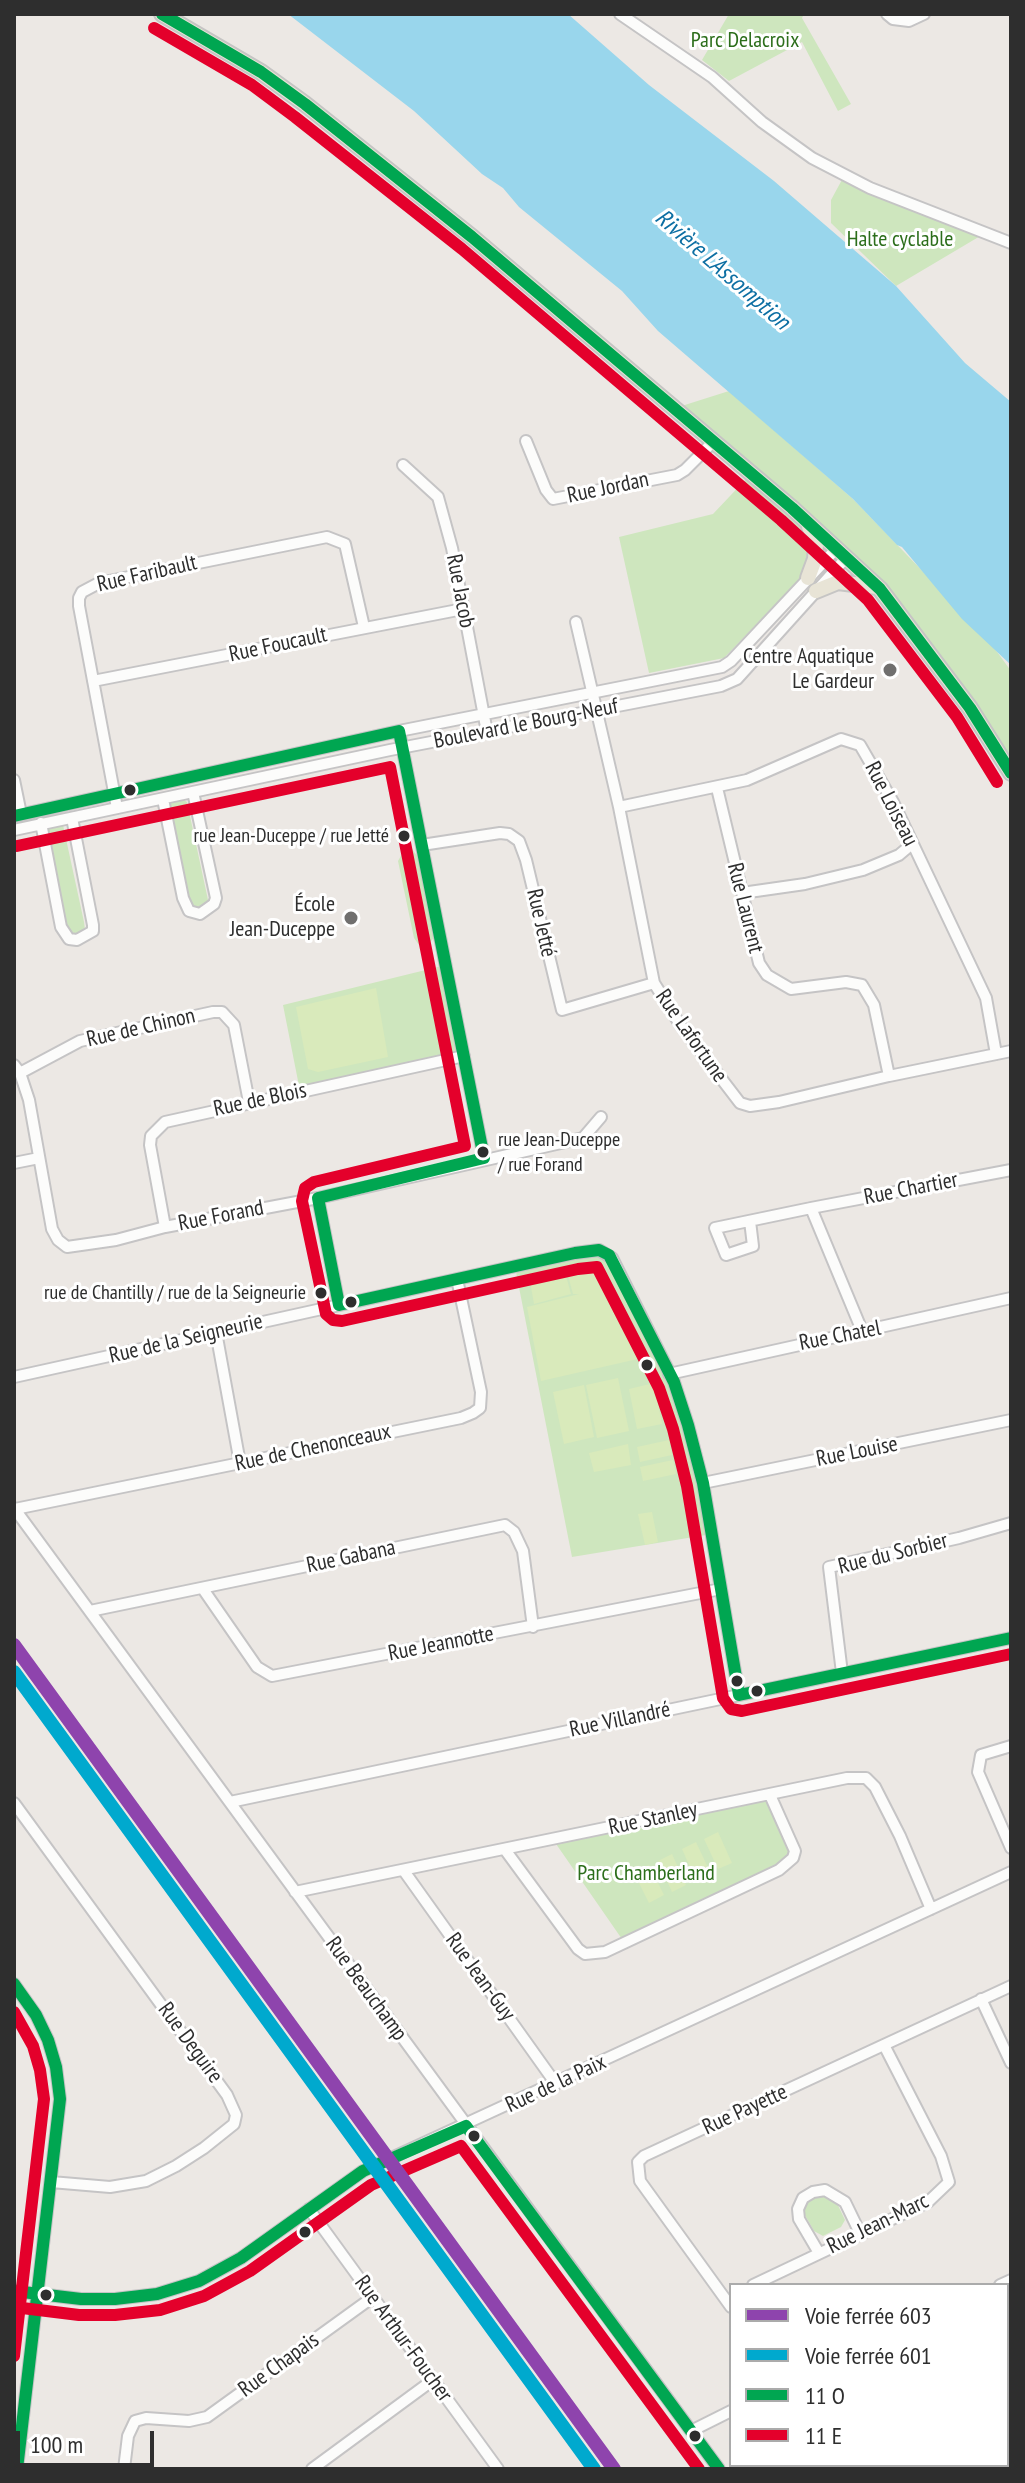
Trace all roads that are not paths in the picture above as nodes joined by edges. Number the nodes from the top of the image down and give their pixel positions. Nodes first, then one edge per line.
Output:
1 (162, 14) edge
2 (620, 14) edge
3 (887, 14) edge
4 (924, 14) edge
5 (1011, 243) edge
6 (526, 441) dead end
7 (714, 441) junction
8 (403, 465) dead end
9 (805, 520) junction
10 (841, 554) junction
11 (812, 585) junction
12 (878, 587) junction
13 (463, 609) junction
14 (576, 622) dead end
15 (364, 627) junction
16 (93, 681) junction
17 (594, 694) junction
18 (597, 710) junction
19 (484, 714) junction
20 (399, 731) junction
21 (487, 732) junction
22 (403, 748) junction
23 (1011, 773) edge
24 (14, 780) edge
25 (717, 788) junction
26 (193, 792) junction
27 (115, 793) junction
28 (163, 799) junction
29 (619, 807) junction
30 (117, 808) junction
31 (18, 815) edge
32 (72, 818) junction
33 (41, 823) junction
34 (14, 830) edge
35 (912, 844) junction
36 (422, 845) junction
37 (742, 893) junction
38 (654, 983) junction
39 (1011, 1051) edge
40 (996, 1054) junction
41 (464, 1056) junction
42 (17, 1069) edge
43 (889, 1076) junction
44 (249, 1102) junction
45 (601, 1117) dead end
46 (39, 1158) junction
47 (484, 1158) junction
48 (14, 1163) edge
49 (1011, 1170) edge
50 (318, 1198) junction
51 (811, 1208) junction
52 (750, 1221) dead end
53 (165, 1227) junction
54 (457, 1279) junction
55 (1011, 1298) edge
56 (339, 1305) junction
57 (216, 1332) junction
58 (863, 1333) junction
59 (669, 1374) junction
60 (14, 1377) edge
61 (1011, 1420) edge
62 (240, 1463) junction
63 (703, 1483) junction
64 (14, 1508) edge
65 (1011, 1523) edge
66 (203, 1589) junction
67 (721, 1589) junction
68 (90, 1611) junction
69 (533, 1627) junction
70 (1011, 1638) edge
71 (842, 1673) junction
72 (739, 1695) junction
73 (1011, 1746) edge
74 (770, 1795) junction
75 (230, 1802) junction
76 (14, 1803) edge
77 (1011, 1848) edge
78 (506, 1851) junction
79 (404, 1871) junction
80 (1011, 1872) edge
81 (295, 1892) junction
82 (931, 1909) junction
83 (14, 1984) edge
84 (1011, 1986) edge
85 (981, 1999) junction
86 (884, 2045) junction
87 (1011, 2063) edge
88 (556, 2084) junction
89 (466, 2126) junction
90 (51, 2182) junction
91 (309, 2209) junction
92 (860, 2233) junction
93 (819, 2253) junction
94 (757, 2283) edge
95 (14, 2291) edge
96 (37, 2294) junction
97 (373, 2297) junction
98 (729, 2300) edge
99 (433, 2380) junction
100 (729, 2412) edge
101 (691, 2431) junction
102 (495, 2468) edge
103 (17, 2469) edge
104 (124, 2469) edge
105 (312, 2469) edge
106 (719, 2469) edge

1 - 7 main road
2 - 5 street
3 - 4 street
6 - 7 street, Rue Jordan
7 - 9 main road
8 - 13 street, Rue Jacob
9 - 10 main road
9 - 11 main road
10 - 11 street, Boulevard le Bourg-Neuf
10 - 12 main road
11 - 12 main road
11 - 17 street, Boulevard le Bourg-Neuf
11 - 18 street, Boulevard le Bourg-Neuf
12 - 23 main road
13 - 15 street, Rue Foucault
13 - 19 street, Rue Jacob
14 - 17 street, Rue Lafortune
15 - 16 street, Rue Foucault
15 - 16 street, Rue Faribault
16 - 27 street, Rue Faribault
17 - 18 street, Rue Lafortune
17 - 19 street, Boulevard le Bourg-Neuf
18 - 21 street, Boulevard le Bourg-Neuf
18 - 29 street, Rue Lafortune
19 - 20 street, Boulevard le Bourg-Neuf
19 - 21 street, Rue Jacob
20 - 22 street
20 - 27 street, Boulevard le Bourg-Neuf
21 - 22 street, Boulevard le Bourg-Neuf
22 - 26 street, Boulevard le Bourg-Neuf
22 - 36 street
24 - 31 street
25 - 29 street, Rue Loiseau
25 - 35 street, Rue Loiseau
25 - 37 street, Rue Laurent
26 - 28 street, Boulevard le Bourg-Neuf
26 - 28 street
27 - 30 street, Rue Faribault
27 - 31 street, Boulevard le Bourg-Neuf
28 - 30 street, Boulevard le Bourg-Neuf
29 - 38 street, Rue Lafortune
30 - 32 street, Boulevard le Bourg-Neuf
32 - 33 street, Boulevard le Bourg-Neuf
32 - 33 street
33 - 34 street, Boulevard le Bourg-Neuf
35 - 37 street
35 - 40 street, Rue Loiseau
36 - 38 street, Rue Jetté
36 - 41 street
37 - 43 street, Rue Laurent
38 - 43 street, Rue Lafortune
39 - 40 street, Rue Lafortune
40 - 43 street, Rue Lafortune
41 - 44 street, Rue de Blois
41 - 47 street
42 - 44 street, Rue de Chinon
42 - 46 street, Rue Forand
44 - 53 street, Rue de Blois
45 - 47 street, Rue Forand
46 - 48 street
46 - 53 street, Rue Forand
47 - 50 street, Rue Forand
49 - 51 street, Rue Chartier
50 - 53 street, Rue Forand
50 - 56 street
51 - 52 street, Rue Chartier
51 - 58 street
54 - 56 street, Rue de la Seigneurie
54 - 59 street, Rue de la Seigneurie
54 - 62 street, Rue de Chenonceaux
55 - 58 street, Rue Chatel
56 - 57 street, Rue de la Seigneurie
57 - 60 street, Rue de la Seigneurie
57 - 62 street
58 - 59 street, Rue Chatel
59 - 63 street, Rue de la Seigneurie
61 - 63 street, Rue Louise
62 - 64 street, Rue de Chenonceaux
63 - 67 street, Rue de la Seigneurie
64 - 68 street, Rue Beauchamp
65 - 71 street, Rue du Sorbier
66 - 68 street, Rue Gabana
66 - 69 street, Rue Jeannotte
66 - 69 street, Rue Gabana
67 - 69 street, Rue Jeannotte
67 - 72 street, Rue de la Seigneurie
68 - 75 street, Rue Beauchamp
70 - 71 street, Rue Villandré
71 - 72 street, Rue Villandré
72 - 75 street, Rue Villandré
73 - 77 street
74 - 78 street, Rue Stanley
74 - 78 street
74 - 82 street, Rue Stanley
75 - 81 street, Rue Beauchamp
76 - 90 street, Rue Deguire
78 - 79 street, Rue Stanley
79 - 81 street, Rue Stanley
79 - 88 street, Rue Jean-Guy
80 - 82 street, Rue de la Paix
81 - 89 street, Rue Beauchamp
82 - 88 street, Rue de la Paix
83 - 90 street
84 - 85 street, Rue Payette
85 - 86 street, Rue Payette
85 - 87 street
86 - 92 street, Rue Jean-Marc
86 - 98 street, Rue Payette
88 - 89 street, Rue de la Paix
89 - 91 street, Rue de la Paix
89 - 101 street, Rue Beauchamp
90 - 96 street
91 - 96 street, Rue de la Paix
91 - 97 street, Rue Arthur-Foucher
92 - 93 street, Rue Jean-Marc
92 - 93 street
93 - 94 street, Rue Jean-Marc
95 - 96 street, Rue de la Paix
96 - 103 street
97 - 99 street, Rue Arthur-Foucher
97 - 104 street, Rue Chapais
99 - 102 street, Rue Arthur-Foucher
99 - 105 street
100 - 101 street
101 - 106 street, Rue Beauchamp

